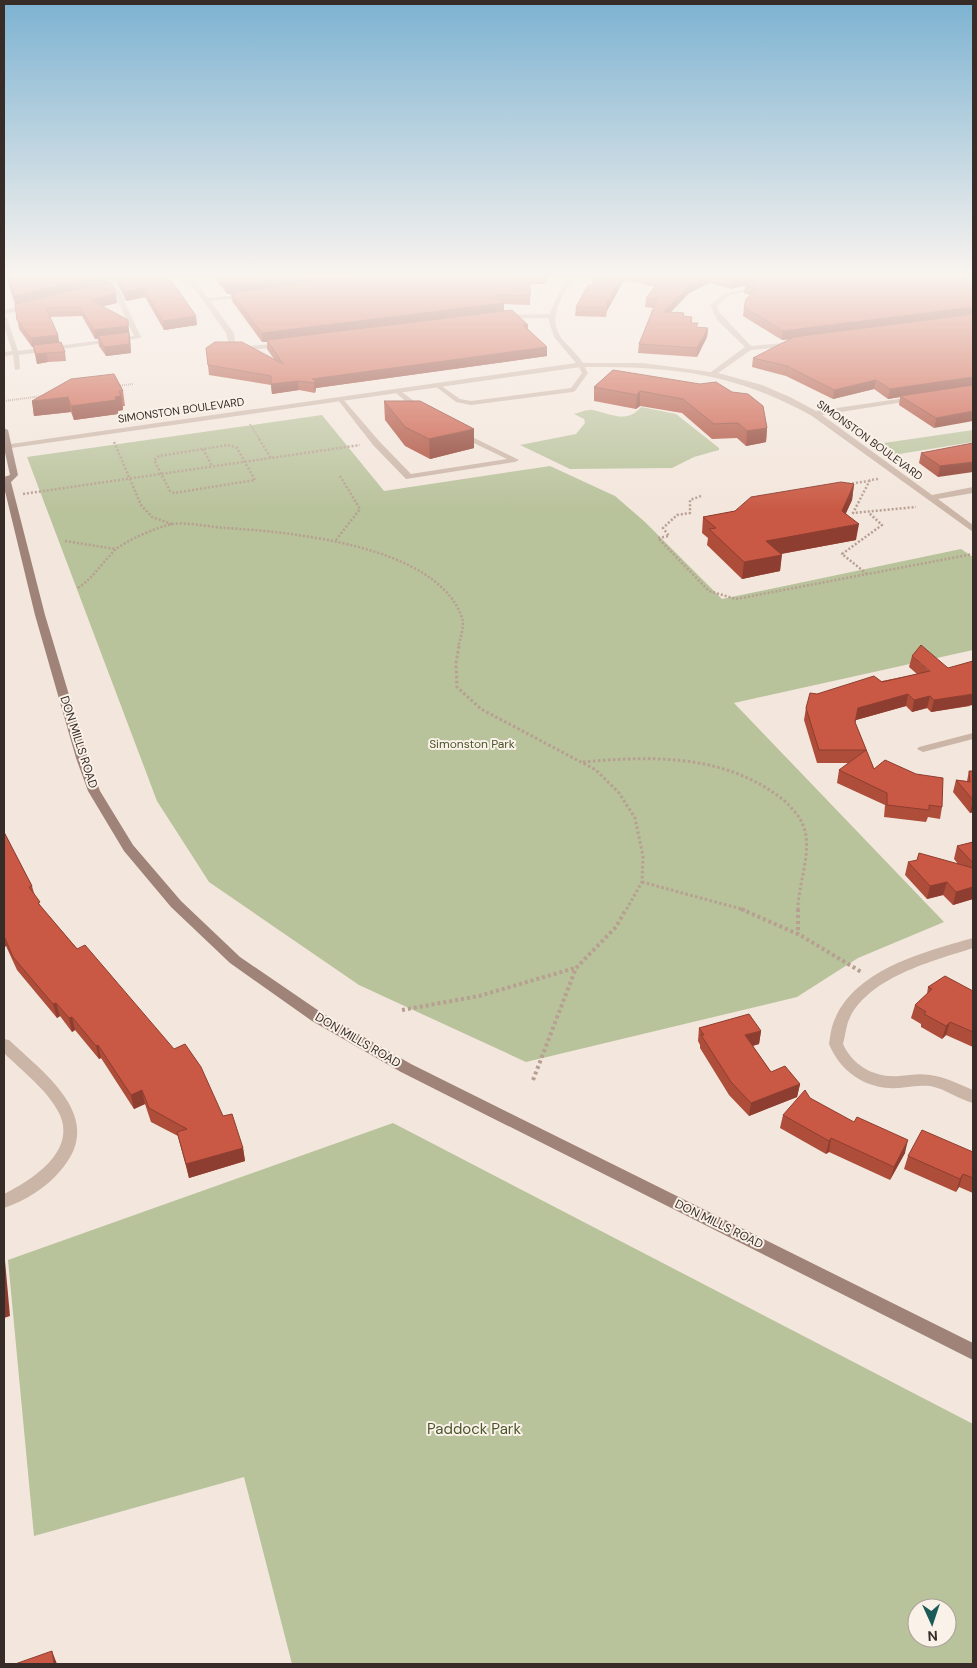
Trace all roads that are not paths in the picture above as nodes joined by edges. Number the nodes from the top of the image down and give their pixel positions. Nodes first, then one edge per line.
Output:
1 (16, 355) edge
2 (575, 355) edge
3 (737, 355) edge
4 (581, 365) junction
5 (17, 370) dead end
6 (714, 373) junction
7 (438, 386) junction
8 (397, 391) junction
9 (927, 397) edge
10 (340, 400) junction
11 (426, 414) edge
12 (815, 414) junction
13 (449, 428) edge
14 (4, 430) edge
15 (6, 446) edge
16 (7, 486) edge
17 (973, 490) edge
18 (930, 498) junction
19 (973, 529) edge
20 (973, 736) edge
21 (923, 749) dead end
22 (973, 943) edge
23 (4, 1044) edge
24 (973, 1097) edge
25 (4, 1201) edge
26 (973, 1352) edge

1 - 5 lane
2 - 4 street
3 - 6 street
4 - 6 street, SIMONSTON BOULEVARD
4 - 7 street, SIMONSTON BOULEVARD
4 - 7 lane
6 - 12 street, SIMONSTON BOULEVARD
7 - 8 street, SIMONSTON BOULEVARD
8 - 10 street, SIMONSTON BOULEVARD
8 - 11 lane
9 - 12 street
10 - 13 lane
10 - 15 street, SIMONSTON BOULEVARD
12 - 18 street, SIMONSTON BOULEVARD
14 - 15 main road, DON MILLS ROAD
15 - 16 main road, DON MILLS ROAD
16 - 26 main road, DON MILLS ROAD
17 - 18 street
18 - 19 street, SIMONSTON BOULEVARD
20 - 21 street
22 - 24 street
23 - 25 street

